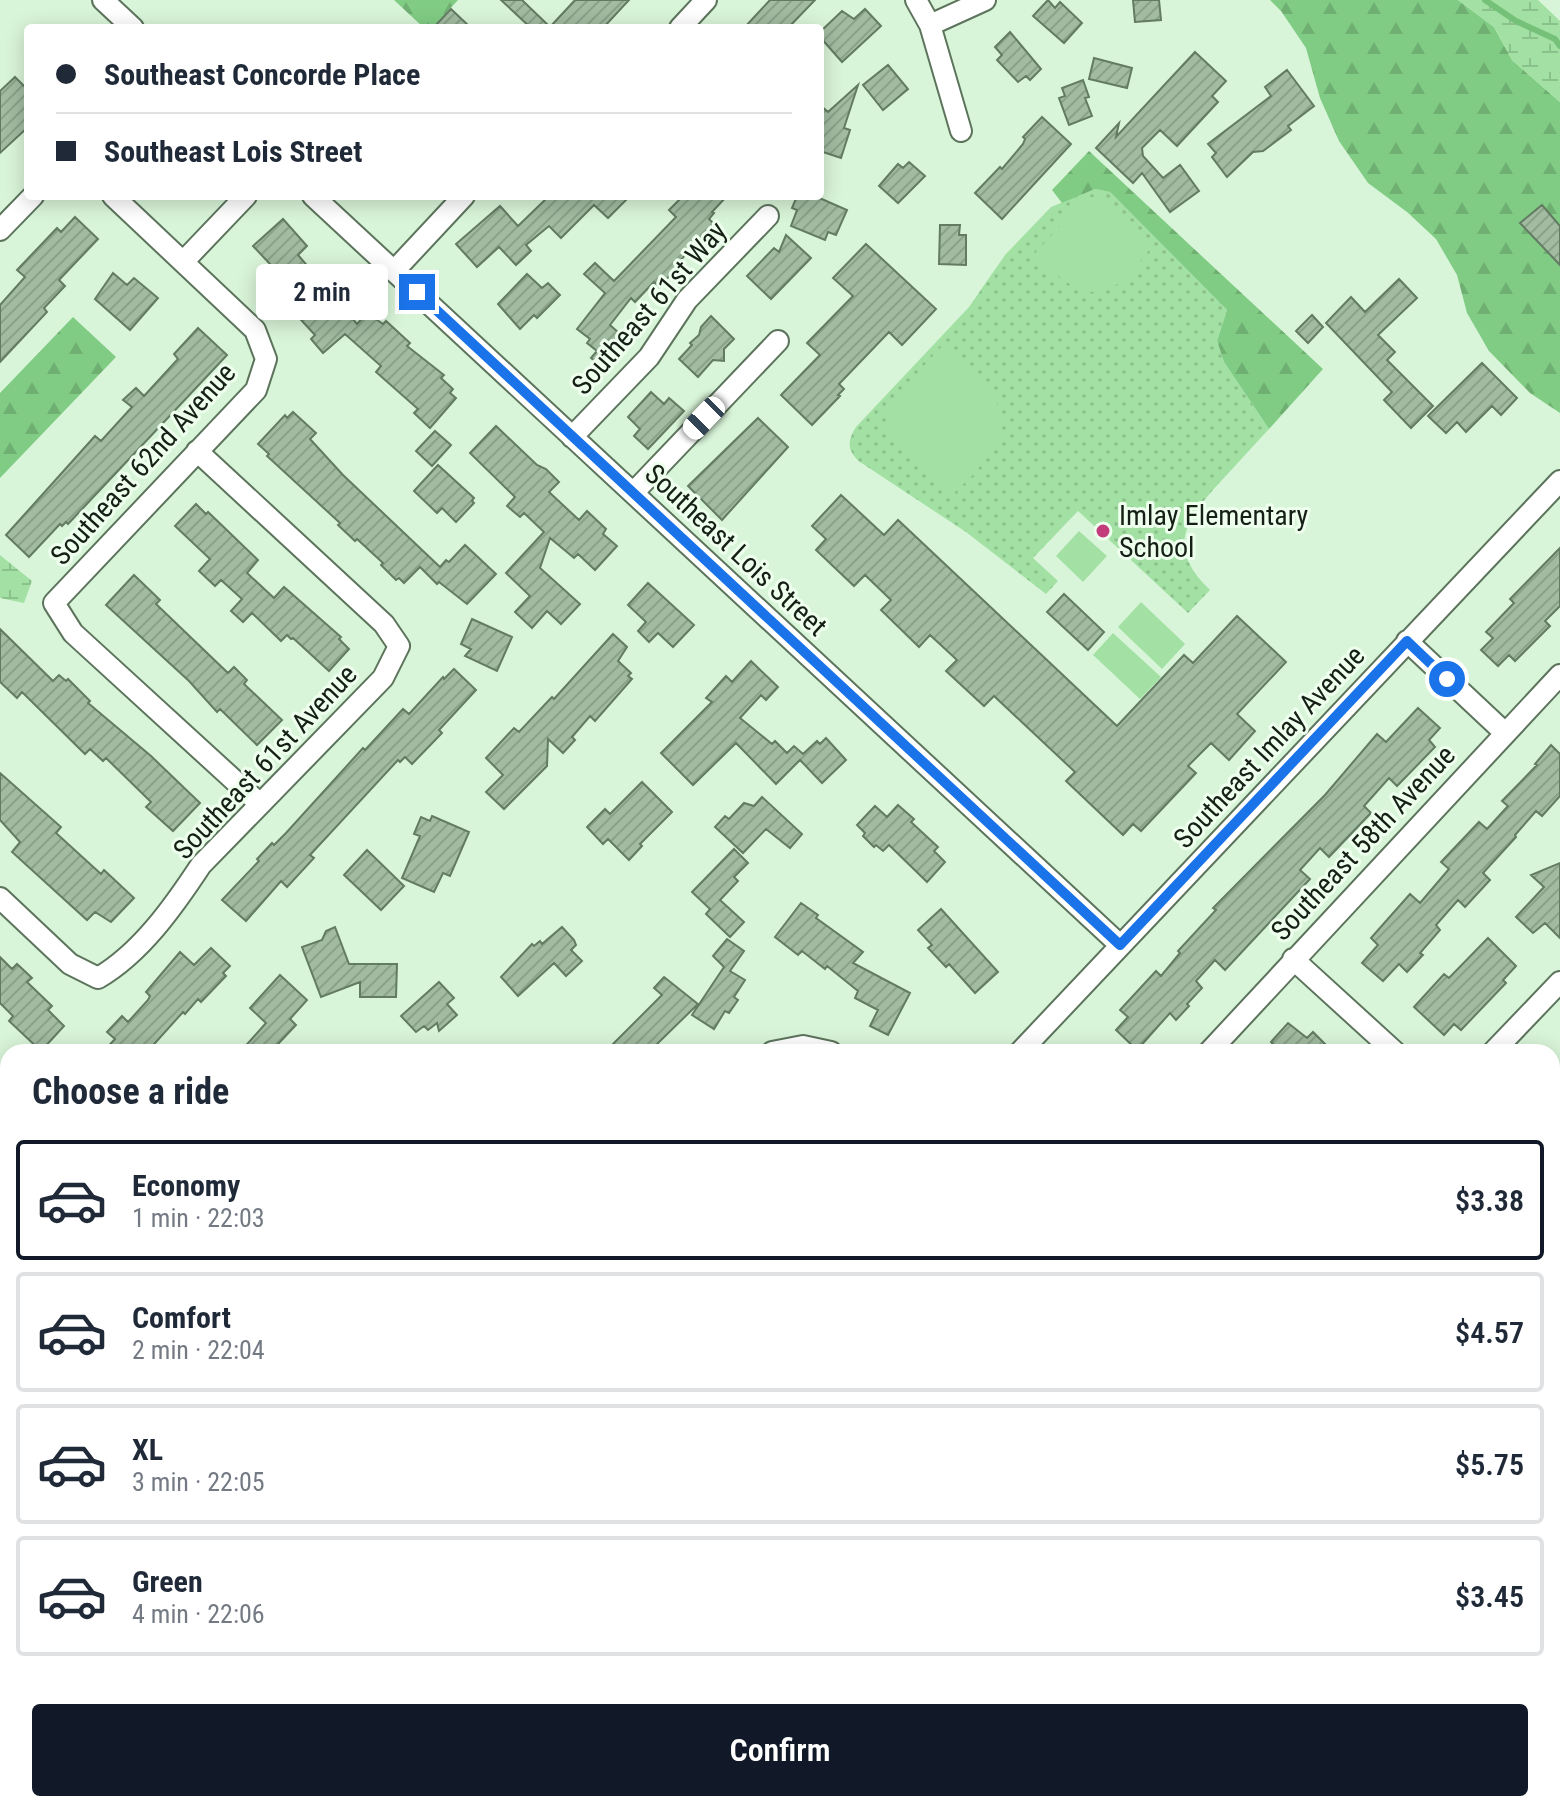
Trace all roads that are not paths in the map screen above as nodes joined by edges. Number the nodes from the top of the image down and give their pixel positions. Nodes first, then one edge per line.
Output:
1 (103, 0) edge
2 (706, 0) edge
3 (916, 0) edge
4 (985, 0) edge
5 (129, 24) edge
6 (684, 24) edge
7 (930, 25) junction
8 (961, 131) dead end
9 (29, 200) edge
10 (117, 200) edge
11 (242, 200) edge
12 (317, 200) edge
13 (460, 200) edge
14 (768, 216) dead end
15 (0, 230) edge
16 (183, 262) junction
17 (394, 271) junction
18 (778, 341) dead end
19 (572, 437) junction
20 (197, 451) junction
21 (1560, 481) edge
22 (633, 493) junction
23 (1407, 641) junction
24 (1560, 675) edge
25 (1505, 733) junction
26 (260, 804) junction
27 (0, 898) edge
28 (1120, 945) junction
29 (1293, 959) junction
30 (1560, 982) edge
31 (1027, 1044) edge
32 (1216, 1044) edge
33 (1386, 1044) edge
34 (1501, 1044) edge

1 - 5 street
2 - 6 street
3 - 7 street
4 - 7 street
7 - 8 street
9 - 15 street
10 - 16 street
11 - 16 street
12 - 17 street, Southeast Lois Street
13 - 17 street
14 - 19 street, Southeast 61st Way
16 - 20 street, Southeast 62nd Avenue
17 - 19 street, Southeast Lois Street
18 - 22 street
19 - 22 street, Southeast Lois Street
20 - 26 street, Southeast 61st Avenue
20 - 26 street, Southeast 62nd Avenue
21 - 23 street, Southeast Imlay Avenue
22 - 28 street, Southeast Lois Street
23 - 25 street
23 - 28 street, Southeast Imlay Avenue
24 - 25 street, Southeast 58th Avenue
25 - 29 street, Southeast 58th Avenue
26 - 27 street, Southeast 61st Avenue
28 - 31 street, Southeast Imlay Avenue
29 - 32 street, Southeast 58th Avenue
29 - 33 street
30 - 34 street

